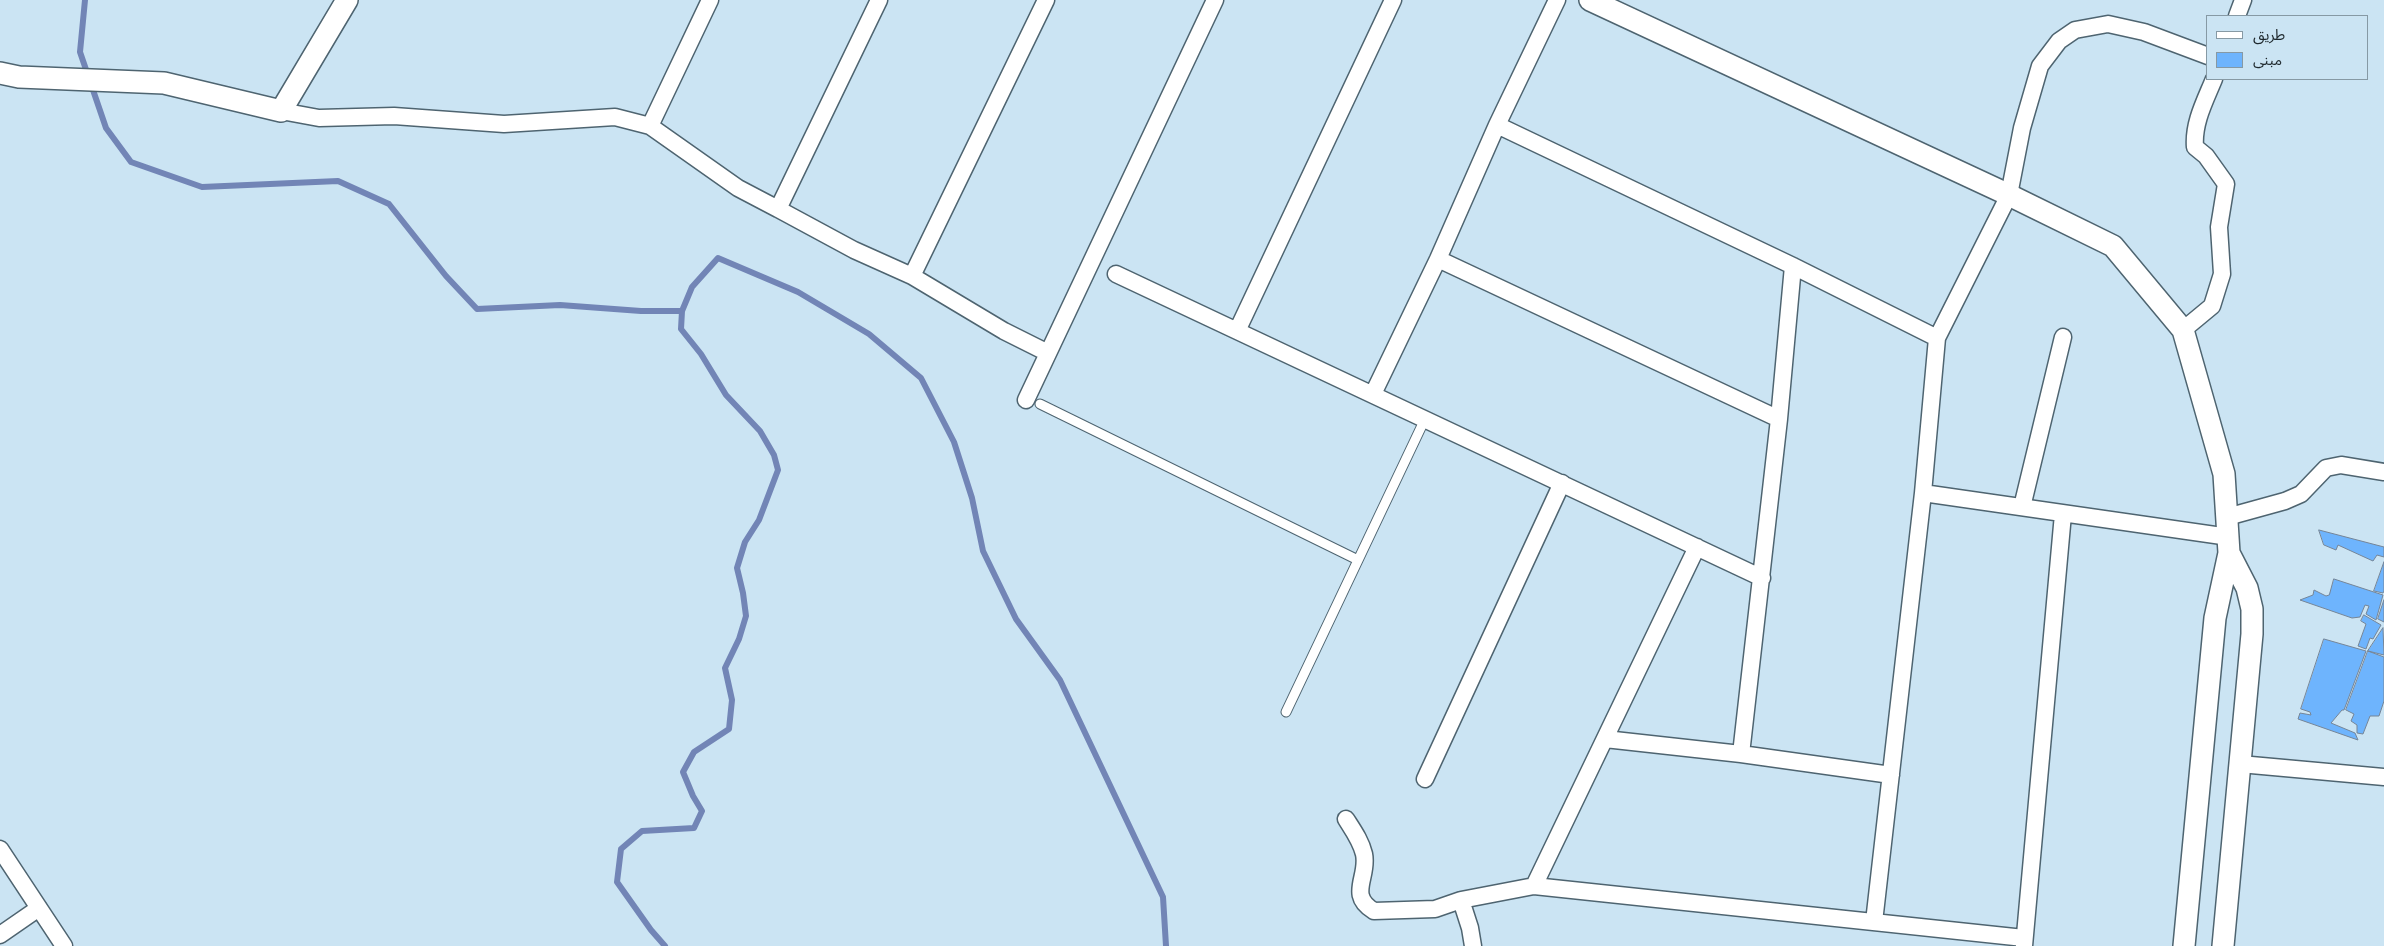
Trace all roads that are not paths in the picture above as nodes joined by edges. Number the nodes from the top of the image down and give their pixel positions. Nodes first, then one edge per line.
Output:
1 (347, 0) edge
2 (710, 0) edge
3 (879, 0) edge
4 (1046, 0) edge
5 (1216, 0) edge
6 (1393, 0) edge
7 (1556, 0) edge
8 (1590, 0) edge
9 (2243, 0) edge
10 (2237, 15) edge
11 (2206, 55) edge
12 (6, 78) edge
13 (2214, 80) edge
14 (281, 111) junction
15 (1497, 125) junction
16 (650, 126) junction
17 (2009, 195) junction
18 (778, 209) junction
19 (1438, 259) junction
20 (1793, 266) junction
21 (1116, 274) dead end
22 (912, 276) junction
23 (2183, 330) junction
24 (1237, 331) junction
25 (2063, 337) dead end
26 (1937, 338) junction
27 (1048, 353) junction
28 (1372, 394) junction
29 (1033, 402) joint
30 (1425, 419) junction
31 (1779, 419) junction
32 (2384, 472) edge
33 (1562, 483) junction
34 (1923, 493) junction
35 (2022, 507) junction
36 (2063, 514) junction
37 (2228, 536) junction
38 (1696, 547) junction
39 (1358, 560) junction
40 (1762, 578) junction
41 (1286, 712) dead end
42 (1605, 739) junction
43 (1741, 754) junction
44 (2240, 764) junction
45 (2383, 774) edge
46 (1891, 775) junction
47 (1424, 779) dead end
48 (1346, 820) dead end
49 (0, 849) edge
50 (1534, 886) junction
51 (1462, 900) junction
52 (39, 908) junction
53 (1874, 922) junction
54 (0, 935) edge
55 (2024, 942) edge
56 (64, 946) edge
57 (1473, 946) edge
58 (2184, 946) edge
59 (2223, 946) edge

1 - 14 street
2 - 16 street
3 - 18 street
4 - 22 street
5 - 27 street
6 - 24 street
7 - 15 street
8 - 17 street
9 - 10 street
11 - 17 street
12 - 14 street
13 - 23 street
14 - 16 street
15 - 19 street
15 - 20 street
16 - 18 street
17 - 23 street
17 - 26 street
18 - 22 street
19 - 28 street
19 - 31 street
20 - 26 street
20 - 31 street
21 - 24 street
22 - 27 street
23 - 37 street
24 - 28 street
25 - 35 street
26 - 34 street
27 - 29 street
28 - 30 street
29 - 39 lane
30 - 33 street
30 - 39 lane
31 - 40 street
32 - 37 street
33 - 38 street
33 - 47 street
34 - 35 street
34 - 46 street
35 - 36 street
36 - 37 street
36 - 55 street
37 - 44 street
37 - 58 street
38 - 40 street
38 - 42 street
39 - 41 lane
40 - 43 street
42 - 43 street
42 - 50 street
43 - 46 street
44 - 45 street
44 - 59 street
46 - 53 street
48 - 51 street
49 - 52 street
50 - 51 street
50 - 53 street
51 - 57 street
52 - 54 street
52 - 56 street
53 - 55 street

